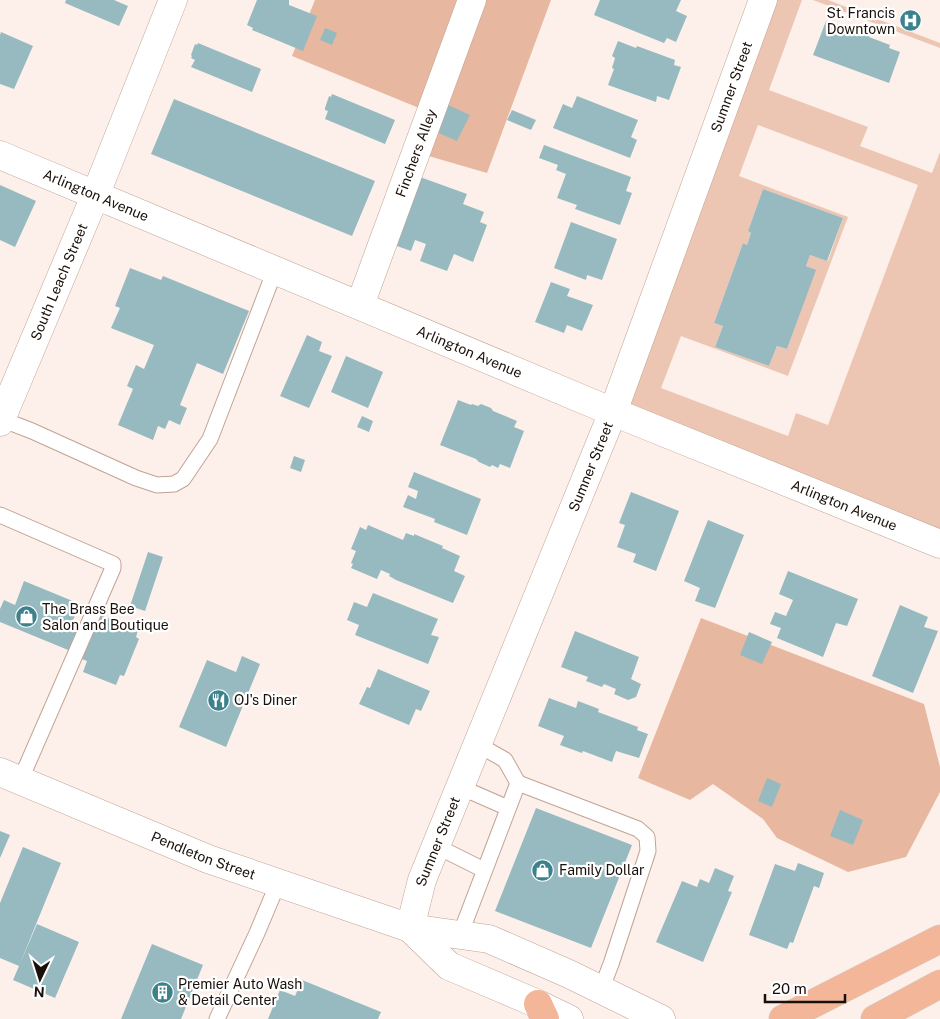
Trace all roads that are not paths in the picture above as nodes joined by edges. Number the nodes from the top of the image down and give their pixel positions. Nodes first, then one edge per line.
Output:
1 (173, 0) edge
2 (472, 0) edge
3 (763, 0) edge
4 (0, 156) edge
5 (95, 196) junction
6 (275, 270) junction
7 (360, 305) junction
8 (613, 412) junction
9 (1, 421) edge
10 (0, 515) edge
11 (940, 544) edge
12 (476, 744) junction
13 (10, 777) edge
14 (518, 783) junction
15 (460, 787) junction
16 (508, 808) junction
17 (436, 846) junction
18 (484, 870) junction
19 (278, 882) junction
20 (410, 928) junction
21 (460, 934) junction
22 (940, 940) edge
23 (940, 984) edge
24 (601, 990) junction
25 (541, 1011) edge
26 (217, 1019) edge
27 (569, 1019) edge
28 (662, 1019) edge
29 (783, 1019) edge
30 (875, 1019) edge

1 - 5 street, South Leach Street
2 - 7 street, Finchers Alley
3 - 8 street, Sumner Street
4 - 5 street, Arlington Avenue
5 - 6 street, Arlington Avenue
5 - 9 street, South Leach Street
6 - 7 street, Arlington Avenue
6 - 9 lane
7 - 8 street, Arlington Avenue
8 - 11 street, Arlington Avenue
8 - 12 street, Sumner Street
10 - 13 lane
12 - 14 lane
12 - 15 street, Sumner Street
13 - 19 street, Pendleton Street
14 - 16 lane
14 - 24 lane
15 - 16 lane
15 - 17 street, Sumner Street
16 - 18 lane
17 - 18 lane
17 - 20 street, Sumner Street
18 - 21 lane
19 - 20 street, Pendleton Street
19 - 26 lane
20 - 21 street, Pendleton Street
20 - 25 street, Pendleton Street
21 - 24 street, Pendleton Street
22 - 29 highway
23 - 30 highway
24 - 28 street, Pendleton Street
25 - 27 street, Pendleton Street

